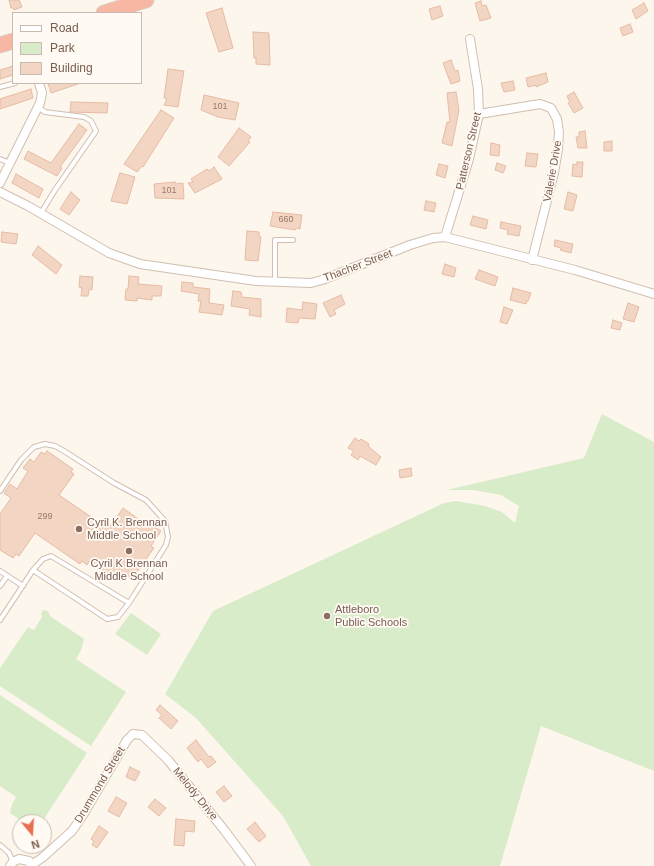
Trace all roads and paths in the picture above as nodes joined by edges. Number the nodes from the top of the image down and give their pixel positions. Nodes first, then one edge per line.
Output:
1 (146, 0) edge
2 (107, 12) edge
3 (470, 39) dead end
4 (12, 41) edge
5 (0, 45) edge
6 (12, 84) edge
7 (39, 84) edge
8 (0, 87) edge
9 (38, 108) junction
10 (479, 114) junction
11 (0, 159) edge
12 (10, 163) junction
13 (0, 183) edge
14 (0, 192) edge
15 (41, 213) junction
16 (445, 238) junction
17 (293, 240) dead end
18 (532, 260) junction
19 (275, 282) junction
20 (654, 294) edge
21 (0, 491) edge
22 (33, 570) junction
23 (0, 571) edge
24 (7, 576) junction
25 (0, 586) edge
26 (23, 586) junction
27 (129, 603) junction
28 (0, 620) edge
29 (131, 736) joint
30 (0, 845) edge
31 (12, 864) edge
32 (31, 866) edge
33 (251, 866) edge

1 - 2 highway
3 - 10 street, Patterson Street
4 - 5 highway
6 - 8 lane
7 - 9 street
9 - 12 street
9 - 15 lane
10 - 16 street, Patterson Street
10 - 18 street, Valerie Drive
11 - 12 lane
12 - 13 street
14 - 15 street, Thacher Street
15 - 19 street, Thacher Street
16 - 18 street, Thacher Street
16 - 19 street, Thacher Street
17 - 19 lane
18 - 20 street, Thacher Street
21 - 27 lane
22 - 26 lane
22 - 27 lane
22 - 27 lane
23 - 24 lane
24 - 25 lane
24 - 26 lane
26 - 28 lane
29 - 32 street, Drummond Street
29 - 33 street, Melody Drive
30 - 31 lane
31 - 32 street

